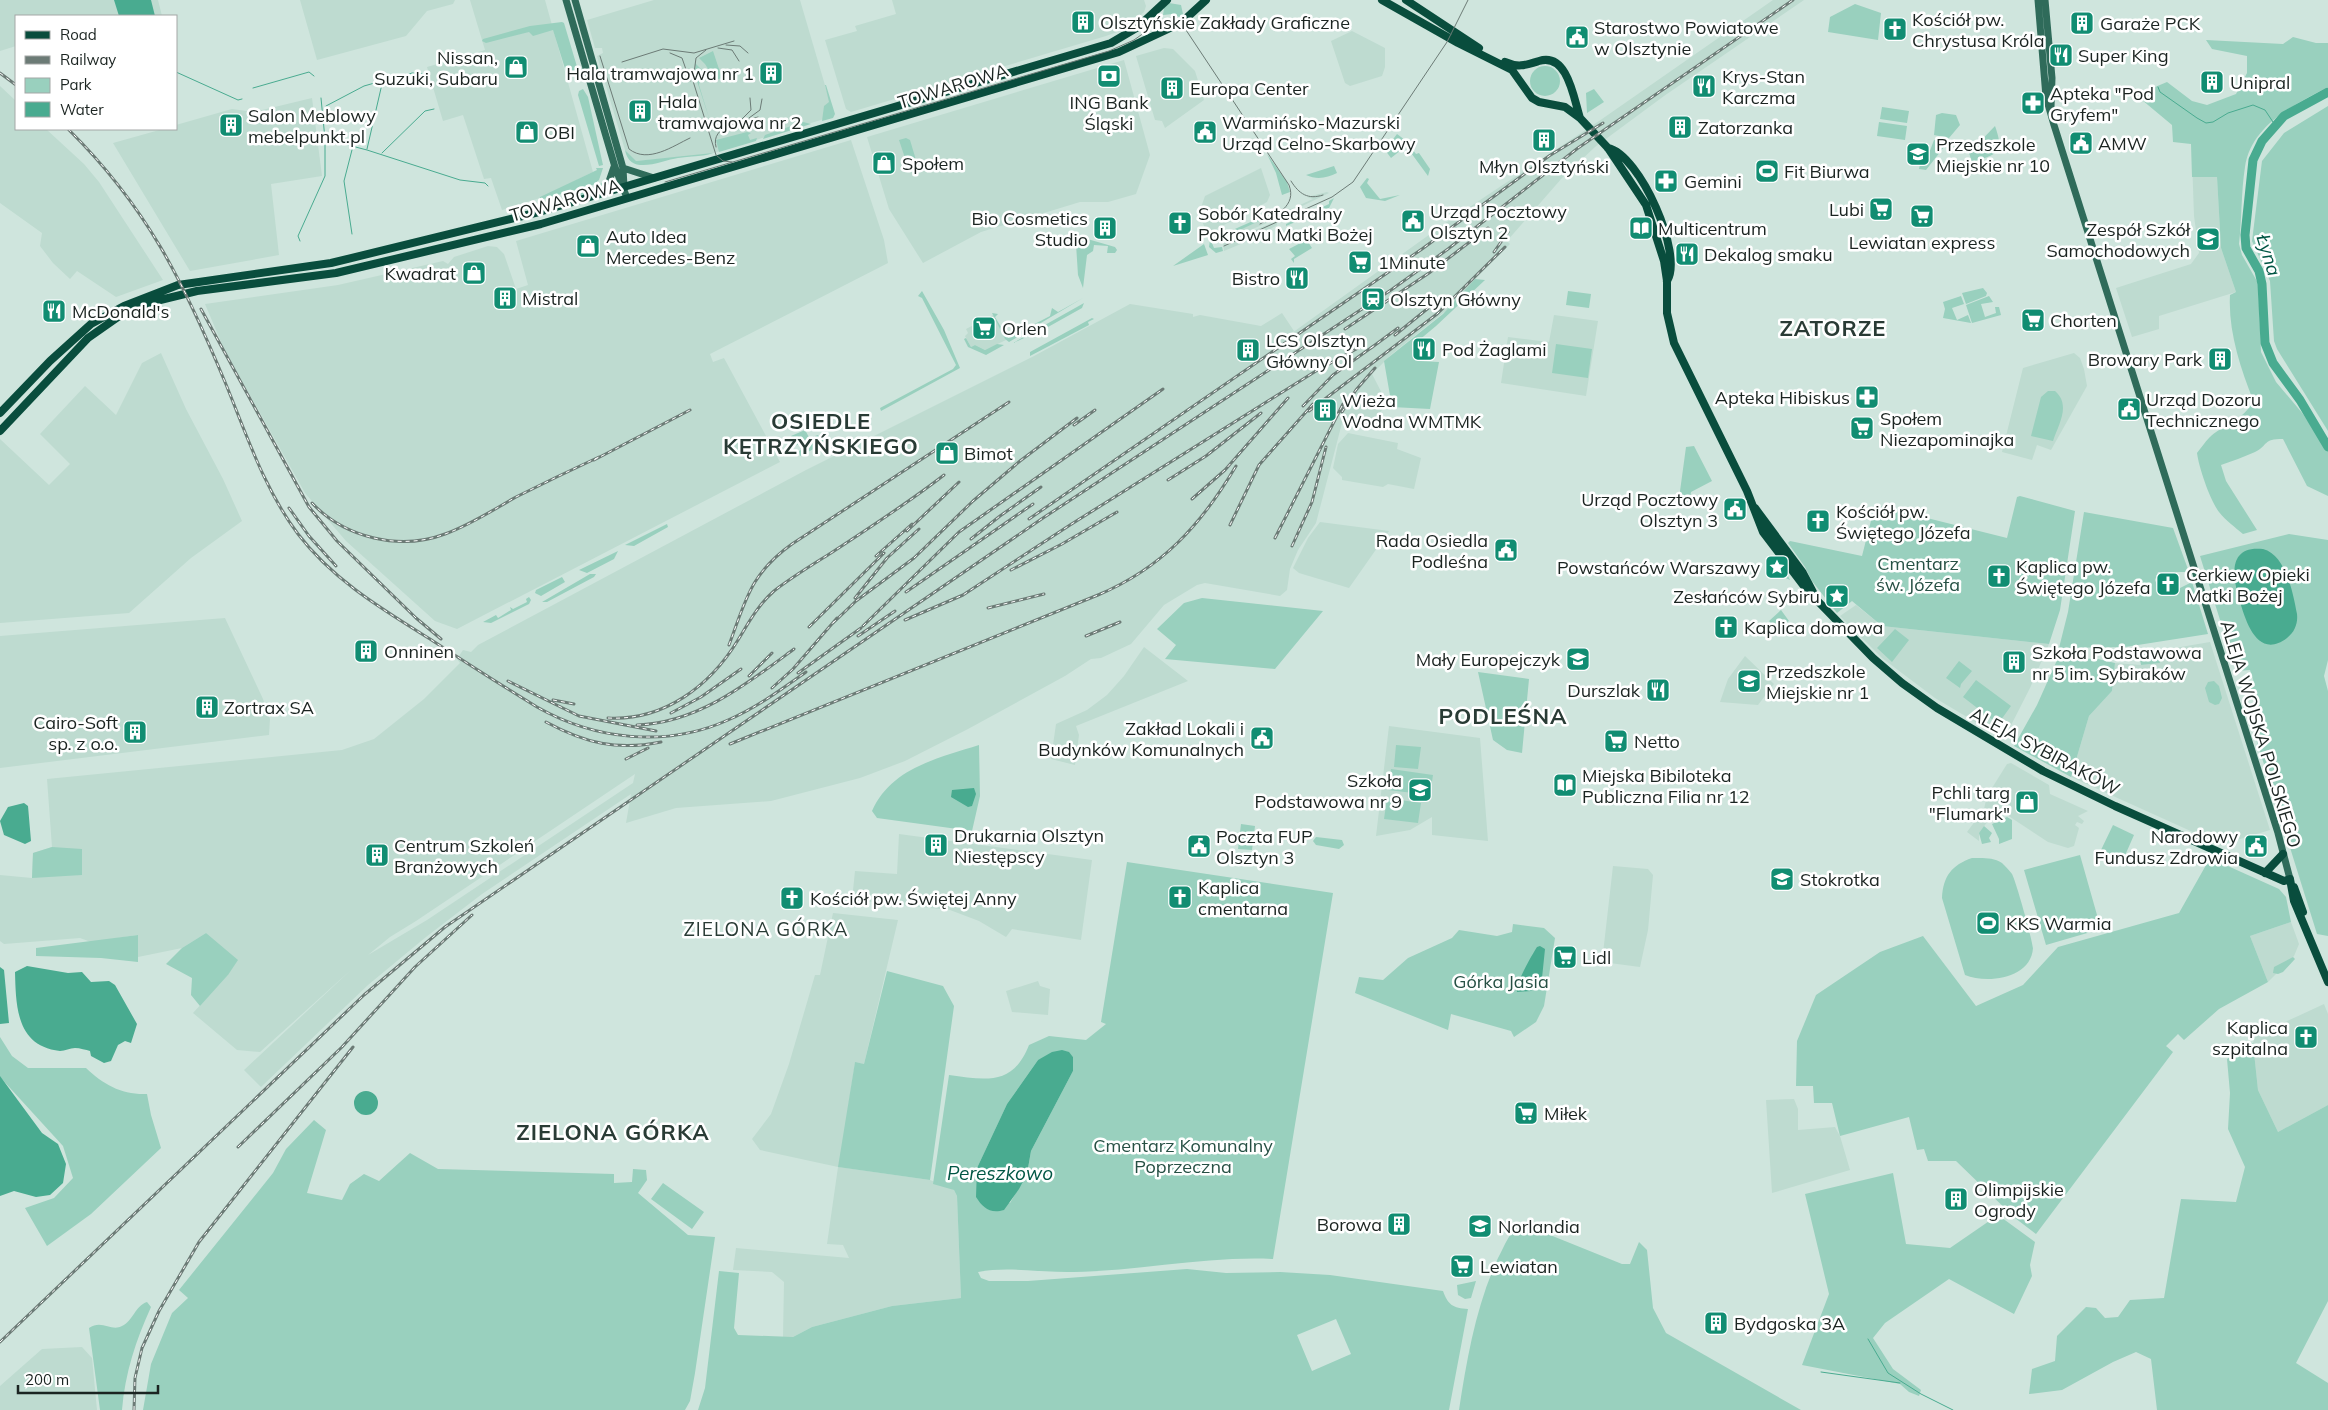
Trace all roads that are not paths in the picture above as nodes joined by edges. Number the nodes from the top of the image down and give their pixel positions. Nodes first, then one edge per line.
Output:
1 (566, 0) edge
2 (574, 0) edge
3 (1167, 0) edge
4 (1206, 0) edge
5 (1382, 0) edge
6 (1406, 0) edge
7 (2038, 0) edge
8 (2045, 0) edge
9 (2050, 110) junction
10 (1581, 119) junction
11 (614, 167) junction
12 (623, 168) junction
13 (654, 178) junction
14 (624, 187) junction
15 (605, 193) junction
16 (627, 198) junction
17 (274, 272) junction
18 (272, 282) junction
19 (0, 413) edge
20 (0, 431) edge
21 (1754, 508) junction
22 (1816, 598) junction
23 (2283, 854) junction
24 (2265, 873) junction
25 (2290, 879) junction
26 (2328, 982) edge

1 - 11 main road
2 - 12 main road
3 - 13 main road, TOWAROWA
4 - 16 main road, TOWAROWA
5 - 10 main road
6 - 10 main road
7 - 9 main road, ALEJA WOJSKA POLSKIEGO
8 - 9 main road, ALEJA WOJSKA POLSKIEGO
9 - 23 main road, ALEJA WOJSKA POLSKIEGO
10 - 21 main road
11 - 14 main road
11 - 15 main road
12 - 13 main road
12 - 14 main road
13 - 14 main road, TOWAROWA
14 - 15 main road, TOWAROWA
14 - 16 main road
15 - 17 main road, TOWAROWA
16 - 18 main road, TOWAROWA
17 - 18 main road
17 - 19 main road, TOWAROWA
18 - 20 main road, TOWAROWA
21 - 22 main road, ALEJA SYBIRAKÓW
21 - 22 main road, ALEJA SYBIRAKÓW
22 - 24 main road, ALEJA SYBIRAKÓW
23 - 24 main road
23 - 25 main road, ALEJA WOJSKA POLSKIEGO
24 - 25 main road, ALEJA SYBIRAKÓW
25 - 26 main road, ALEJA WOJSKA POLSKIEGO

